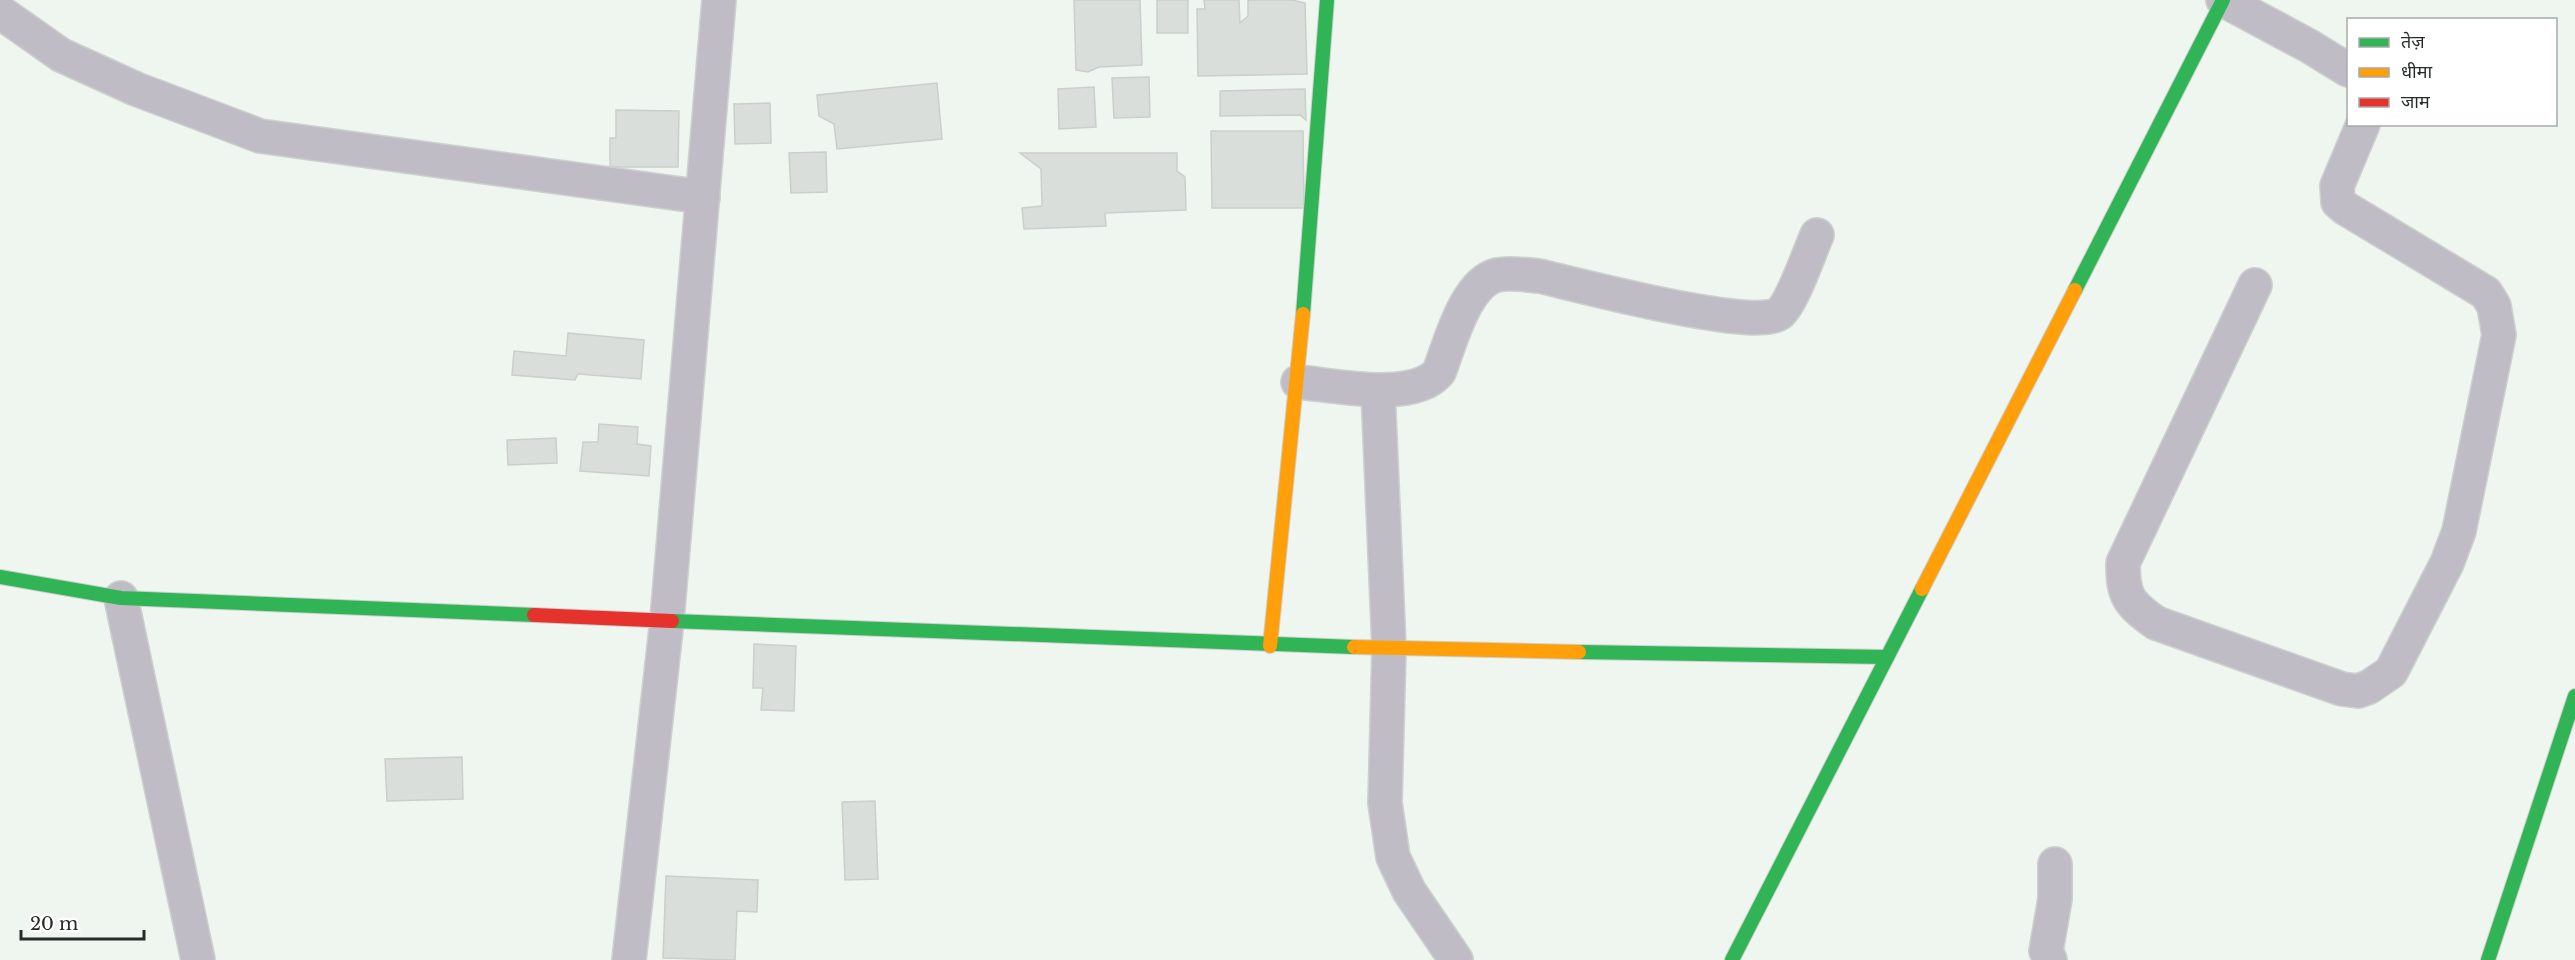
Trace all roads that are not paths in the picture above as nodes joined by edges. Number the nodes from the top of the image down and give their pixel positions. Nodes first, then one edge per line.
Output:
1 (719, 0) edge
2 (1327, 0) edge
3 (2223, 0) edge
4 (0, 12) edge
5 (2347, 69) edge
6 (2361, 126) edge
7 (703, 197) junction
8 (1817, 235) dead end
9 (2256, 285) dead end
10 (1298, 382) junction
11 (1378, 390) junction
12 (0, 577) edge
13 (121, 598) junction
14 (667, 621) junction
15 (1270, 646) junction
16 (1389, 648) junction
17 (1887, 657) junction
18 (2575, 696) edge
19 (2055, 864) dead end
20 (198, 960) edge
21 (629, 960) edge
22 (1456, 960) edge
23 (1732, 960) edge
24 (2050, 960) edge
25 (2488, 960) edge

1 - 7 street
2 - 10 street
3 - 5 street
3 - 17 street
4 - 7 street
6 - 9 street
7 - 14 street
8 - 11 street
10 - 11 street
10 - 15 street
11 - 16 street
12 - 13 street
13 - 14 street
13 - 20 street
14 - 15 street
14 - 21 street
15 - 16 street
16 - 17 street
16 - 22 street
17 - 23 street
18 - 25 street
19 - 24 street

